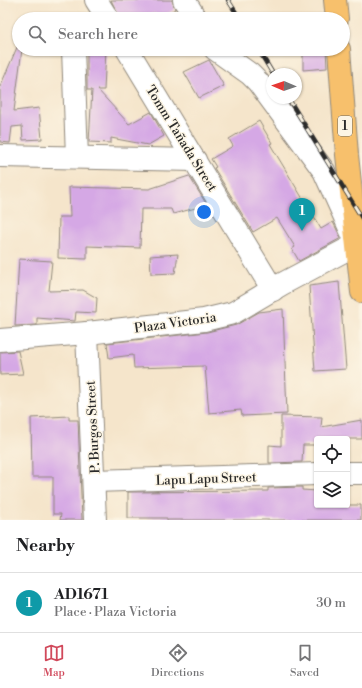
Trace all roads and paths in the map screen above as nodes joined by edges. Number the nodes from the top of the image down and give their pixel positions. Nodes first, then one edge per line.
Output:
1 (96, 0) edge
2 (184, 0) edge
3 (335, 0) edge
4 (104, 12) edge
5 (192, 12) edge
6 (336, 12) edge
7 (73, 56) edge
8 (131, 56) edge
9 (225, 56) edge
10 (340, 56) edge
11 (347, 155) junction
12 (0, 156) edge
13 (77, 157) junction
14 (195, 160) junction
15 (362, 183) edge
16 (357, 244) junction
17 (273, 290) junction
18 (362, 292) edge
19 (86, 334) junction
20 (0, 340) edge
21 (350, 473) edge
22 (362, 473) edge
23 (314, 474) edge
24 (94, 481) junction
25 (95, 520) edge

1 - 4 street
2 - 5 street
3 - 6 main road
7 - 13 street
8 - 14 street, Tomm Tañada Street
9 - 16 street
10 - 11 main road, 1
11 - 15 street
11 - 16 main road, 1
12 - 13 street
13 - 14 street
14 - 17 street, Tomm Tañada Street
16 - 17 street, Plaza Victoria
16 - 18 main road, 1
17 - 19 street, Plaza Victoria
19 - 20 street, Plaza Victoria
19 - 24 street, P. Burgos Street
21 - 22 street
23 - 24 street, Lapu Lapu Street
24 - 25 street, P. Burgos Street

